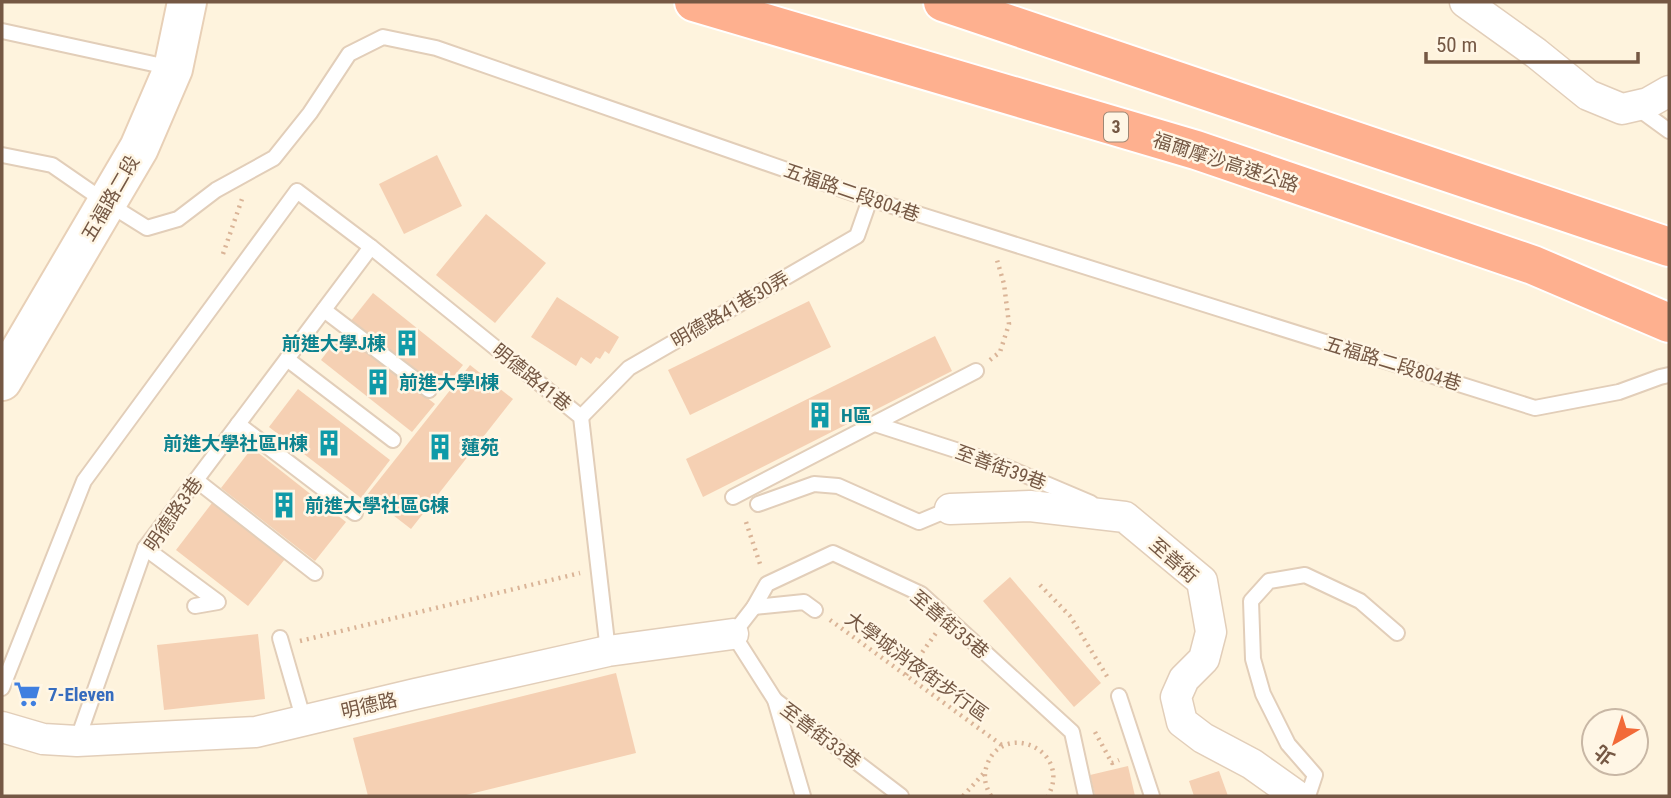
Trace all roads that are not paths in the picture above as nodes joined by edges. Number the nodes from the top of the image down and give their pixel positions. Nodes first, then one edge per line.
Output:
1 (187, 2) edge
2 (694, 2) edge
3 (944, 2) edge
4 (1465, 2) edge
5 (2, 31) edge
6 (173, 69) junction
7 (1669, 91) edge
8 (1635, 106) junction
9 (1669, 131) edge
10 (2, 155) edge
11 (870, 199) junction
12 (107, 203) junction
13 (1663, 245) edge
14 (371, 247) junction
15 (324, 310) junction
16 (1669, 323) edge
17 (287, 359) junction
18 (976, 371) road end
19 (1669, 376) edge
20 (2, 381) edge
21 (429, 390) dead end
22 (581, 417) junction
23 (238, 424) junction
24 (875, 424) junction
25 (393, 440) dead end
26 (196, 480) junction
27 (733, 497) dead end
28 (758, 504) dead end
29 (950, 509) joint
30 (355, 513) dead end
31 (1125, 517) junction
32 (145, 548) junction
33 (315, 573) dead end
34 (195, 606) dead end
35 (754, 607) junction
36 (815, 610) road end
37 (1397, 633) dead end
38 (733, 634) junction
39 (281, 642) road end
40 (608, 651) junction
41 (2, 688) edge
42 (1119, 696) road end
43 (775, 700) junction
44 (304, 720) junction
45 (2, 727) edge
46 (77, 741) junction
47 (803, 796) edge
48 (901, 796) edge
49 (1086, 796) edge
50 (1152, 796) edge
51 (1297, 796) edge
52 (1308, 796) edge

1 - 6 main road, 五福路二段
2 - 16 highway, 福爾摩沙高速公路 / 3
3 - 13 highway
4 - 8 street
5 - 6 lane
6 - 12 main road, 五福路二段
7 - 8 street
8 - 9 lane
10 - 12 lane, 五福路二段804巷
11 - 12 lane, 五福路二段804巷
11 - 19 lane, 五福路二段804巷
11 - 22 lane, 明德路41巷30弄
12 - 20 main road, 五福路二段
14 - 15 lane, 明德路3巷
14 - 22 lane, 明德路41巷
14 - 41 lane, 明德路41巷
15 - 17 lane, 明德路3巷
15 - 21 lane
17 - 23 lane, 明德路3巷
17 - 25 lane
18 - 24 lane
22 - 40 lane, 明德路41巷
23 - 26 lane, 明德路3巷
23 - 30 lane
24 - 27 lane
24 - 31 lane, 至善街39巷
26 - 32 lane, 明德路3巷
26 - 33 lane
28 - 29 lane
29 - 31 street
31 - 51 street, 至善街
32 - 34 lane
32 - 46 lane, 明德路3巷
35 - 36 lane
35 - 38 lane
35 - 49 lane, 至善街35巷
37 - 52 lane
38 - 40 street, 明德路
38 - 43 lane
39 - 44 lane
40 - 44 street, 明德路
42 - 50 lane
43 - 47 lane
43 - 48 lane, 至善街33巷
44 - 46 street, 明德路
45 - 46 street, 明德路

